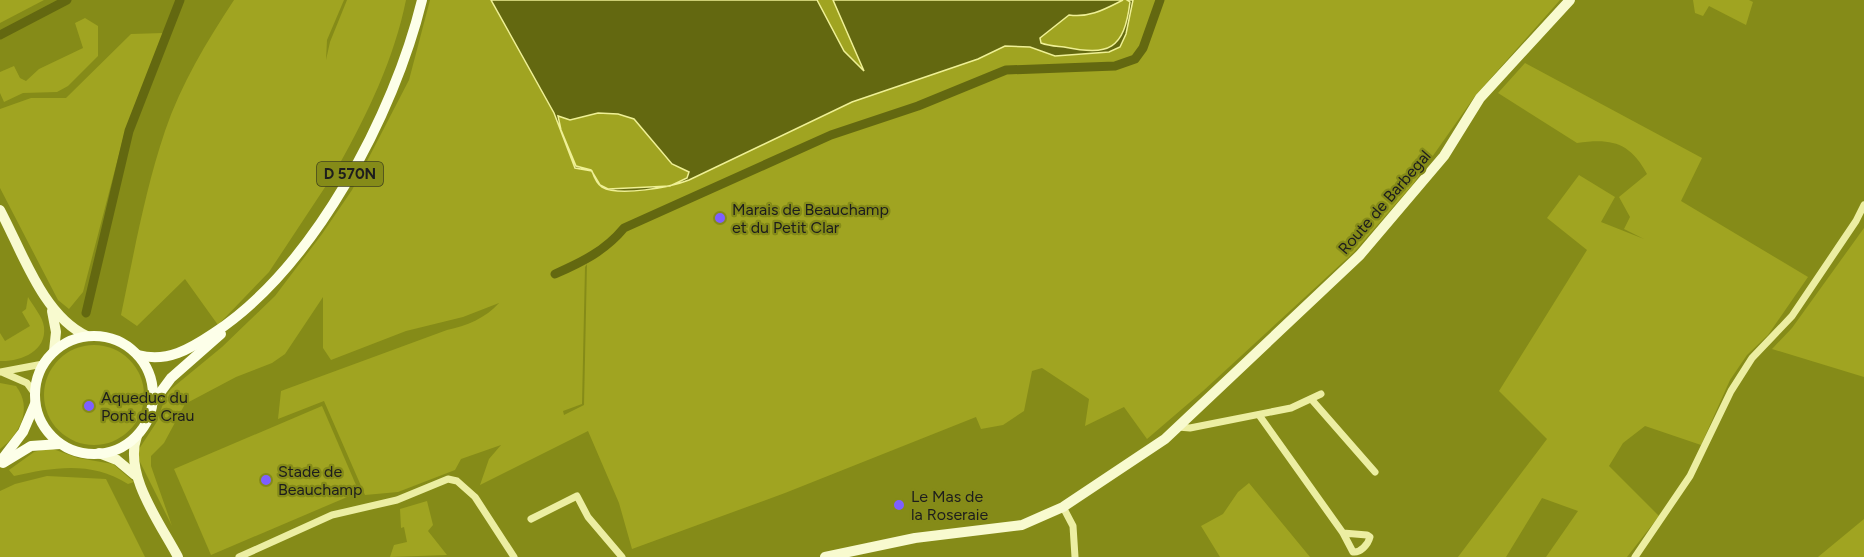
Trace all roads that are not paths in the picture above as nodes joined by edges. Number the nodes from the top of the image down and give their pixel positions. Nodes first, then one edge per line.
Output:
1 (422, 0) edge
2 (1570, 0) edge
3 (1864, 205) edge
4 (0, 210) edge
5 (51, 308) junction
6 (233, 320) junction
7 (87, 336) junction
8 (54, 351) junction
9 (138, 356) junction
10 (44, 364) junction
11 (2, 373) edge
12 (1321, 394) dead end
13 (35, 399) junction
14 (1312, 400) junction
15 (152, 404) junction
16 (1259, 415) junction
17 (1178, 427) junction
18 (137, 436) junction
19 (61, 444) junction
20 (99, 453) junction
21 (0, 463) edge
22 (1375, 472) dead end
23 (135, 475) junction
24 (1064, 507) junction
25 (531, 519) dead end
26 (1343, 533) dead end
27 (858, 553) edge
28 (178, 557) edge
29 (239, 557) edge
30 (514, 557) edge
31 (622, 557) edge
32 (825, 557) edge
33 (1075, 557) edge
34 (1635, 557) edge

1 - 6 main road, D 570N
2 - 17 street, Route de Barbegal
3 - 34 street
4 - 5 street
5 - 7 street
5 - 8 street
6 - 9 main road, D 570N
6 - 15 main road, D 570N
7 - 8 main road
7 - 9 main road
8 - 10 main road
9 - 15 main road
10 - 11 street
10 - 13 main road
11 - 13 street
12 - 14 street
13 - 19 main road
13 - 21 main road
14 - 16 street
14 - 22 street
15 - 18 main road
16 - 17 street
16 - 26 street
17 - 24 street, Route de Barbegal
18 - 20 main road
18 - 23 street
19 - 20 main road
19 - 21 main road
20 - 23 street
23 - 28 street
24 - 27 street, Route de Barbegal
24 - 33 street
25 - 31 street
27 - 32 street, Route de Barbegal
29 - 30 street

